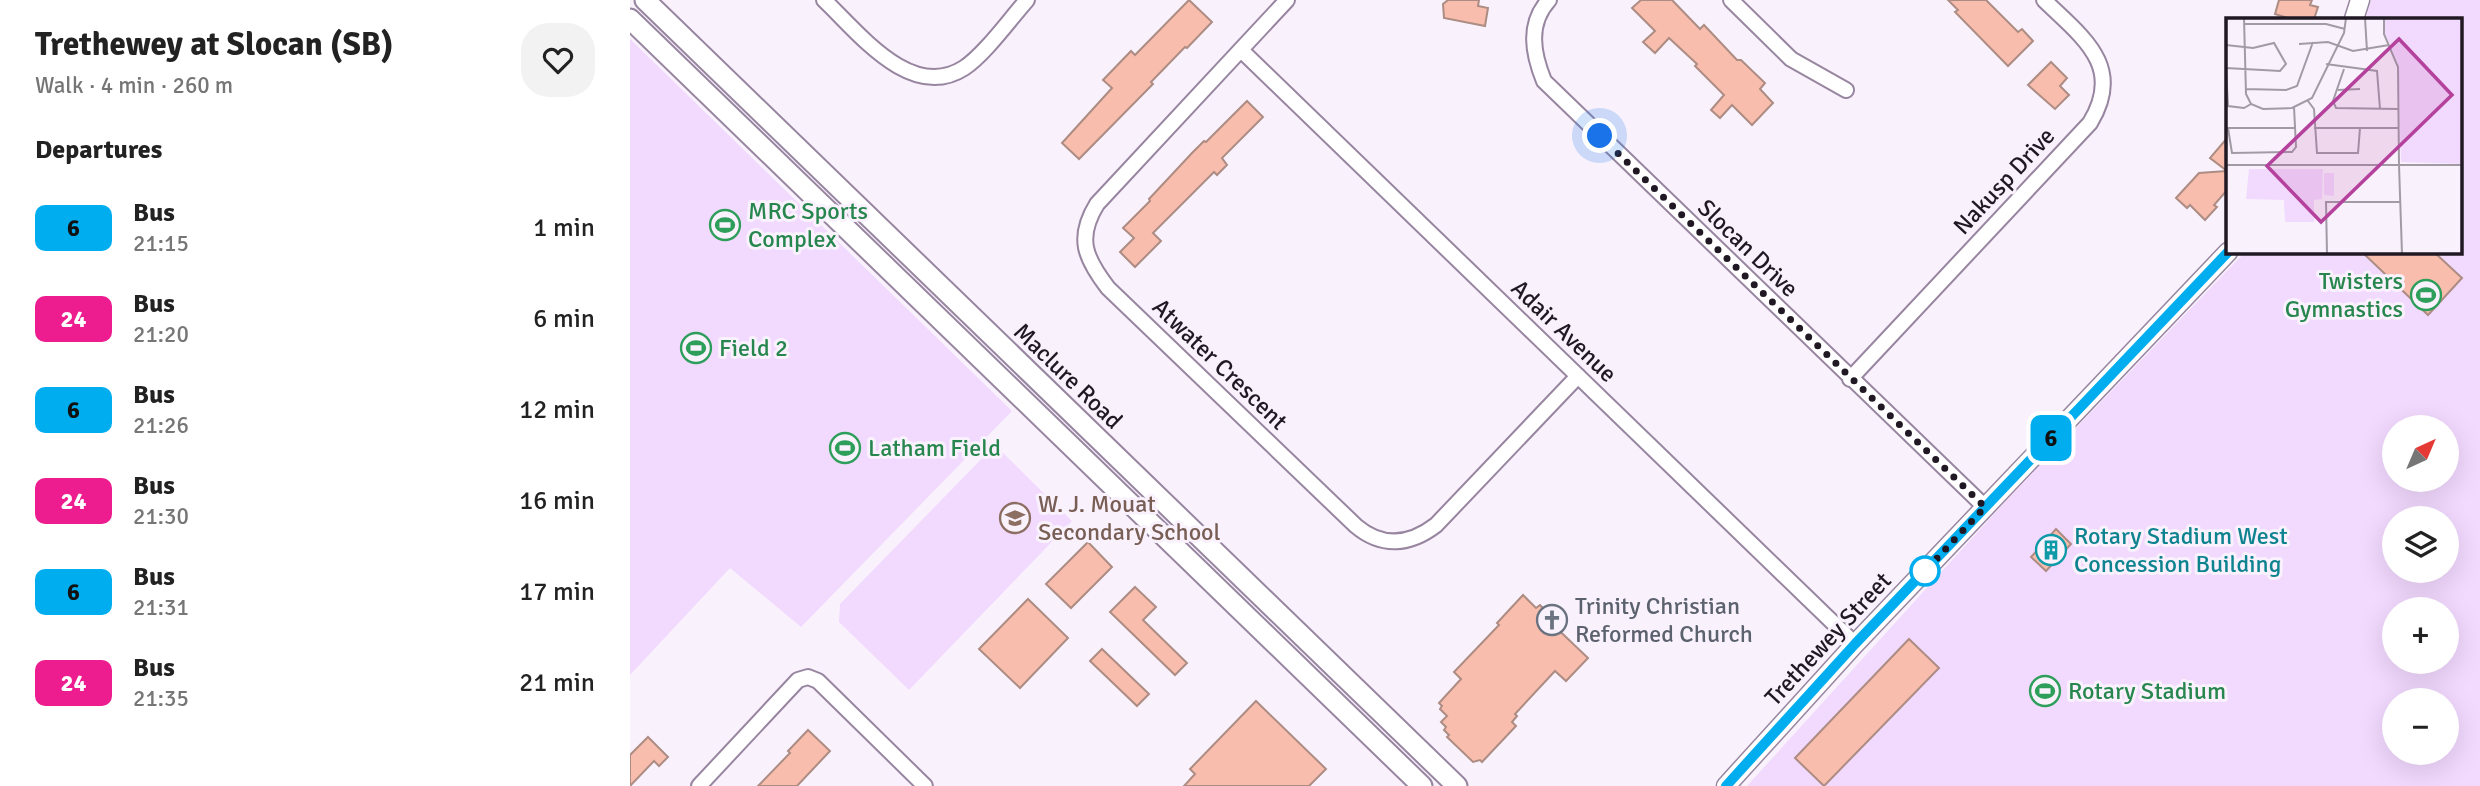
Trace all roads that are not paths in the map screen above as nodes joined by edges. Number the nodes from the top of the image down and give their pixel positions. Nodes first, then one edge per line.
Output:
1 (645, 0) edge
2 (824, 0) edge
3 (1027, 0) edge
4 (1287, 0) edge
5 (1549, 0) edge
6 (1731, 0) edge
7 (2044, 0) edge
8 (2360, 0) edge
9 (2354, 18) edge
10 (630, 19) edge
11 (1241, 50) junction
12 (1846, 90) dead end
13 (2226, 253) edge
14 (1578, 376) junction
15 (1850, 379) junction
16 (1985, 507) junction
17 (1855, 644) junction
18 (699, 786) edge
19 (925, 786) edge
20 (1422, 786) edge
21 (1457, 786) edge
22 (1726, 786) edge

1 - 21 main road, Maclure Road
2 - 3 street
4 - 11 street, Atwater Crescent
5 - 15 street, Slocan Drive
6 - 12 street
7 - 15 street, Nakusp Drive
8 - 9 street
10 - 20 main road, Maclure Road
11 - 14 street, Adair Avenue
11 - 14 street, Atwater Crescent
13 - 16 street, Trethewey Street
14 - 17 street, Adair Avenue
15 - 16 street, Slocan Drive
16 - 17 street, Trethewey Street
17 - 22 street, Trethewey Street
18 - 19 street

